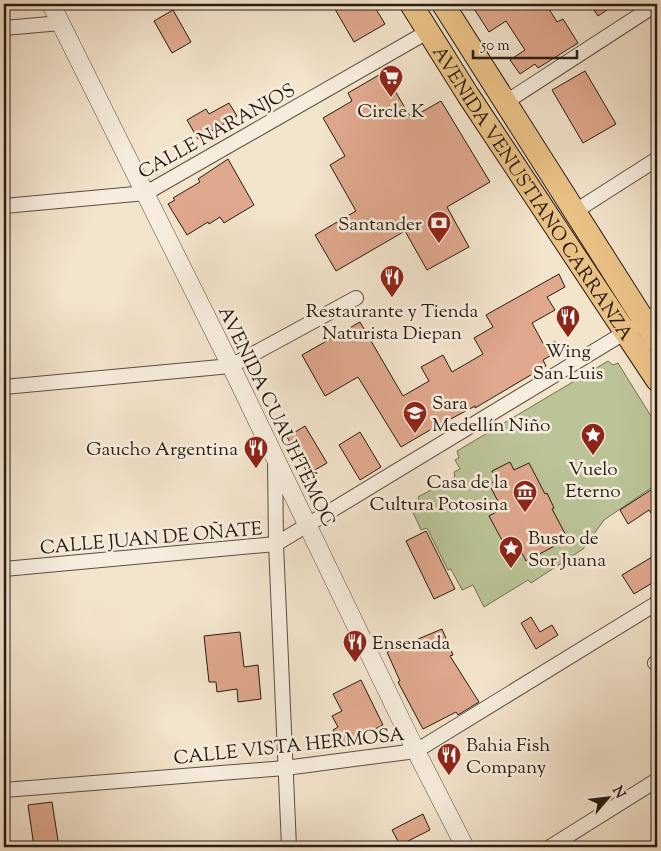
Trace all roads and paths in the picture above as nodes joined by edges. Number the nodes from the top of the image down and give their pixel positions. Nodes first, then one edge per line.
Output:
1 (51, 4) edge
2 (411, 4) edge
3 (443, 4) edge
4 (657, 4) edge
5 (61, 23) junction
6 (4, 28) edge
7 (429, 31) junction
8 (506, 102) junction
9 (657, 158) edge
10 (146, 193) junction
11 (4, 206) edge
12 (574, 212) junction
13 (356, 298) dead end
14 (643, 322) edge
15 (657, 341) edge
16 (231, 366) junction
17 (657, 380) edge
18 (4, 387) edge
19 (275, 460) junction
20 (307, 525) junction
21 (276, 544) junction
22 (4, 569) edge
23 (657, 603) edge
24 (416, 751) junction
25 (285, 768) junction
26 (657, 780) edge
27 (4, 790) edge
28 (289, 847) edge
29 (464, 847) edge
30 (550, 847) edge

1 - 5 street, AVENIDA CUAUHTÉMOC
2 - 7 main road, AVENIDA VENUSTIANO CARRANZA
3 - 8 main road, AVENIDA VENUSTIANO CARRANZA
4 - 8 street
5 - 6 street
5 - 10 street, AVENIDA CUAUHTÉMOC
7 - 10 street, CALLE NARANJOS
7 - 14 main road, AVENIDA VENUSTIANO CARRANZA
8 - 12 main road, AVENIDA VENUSTIANO CARRANZA
9 - 12 street
10 - 11 street, CALLE NARANJOS
10 - 16 street, AVENIDA CUAUHTÉMOC
12 - 14 main road, AVENIDA VENUSTIANO CARRANZA
13 - 16 street
14 - 15 main road, AVENIDA VENUSTIANO CARRANZA
14 - 17 main road, AVENIDA VENUSTIANO CARRANZA
14 - 20 street, CALLE JUAN DE OÑATE
16 - 18 street
16 - 19 street, AVENIDA CUAUHTÉMOC
19 - 20 street, AVENIDA CUAUHTÉMOC
19 - 21 street
20 - 21 street, CALLE JUAN DE OÑATE
20 - 24 street, AVENIDA CUAUHTÉMOC
21 - 22 street, CALLE JUAN DE OÑATE
21 - 25 street
23 - 24 street, CALLE VISTA HERMOSA
24 - 25 street, CALLE VISTA HERMOSA
24 - 29 street, AVENIDA CUAUHTÉMOC
25 - 27 street, CALLE VISTA HERMOSA
25 - 28 street
26 - 30 street

